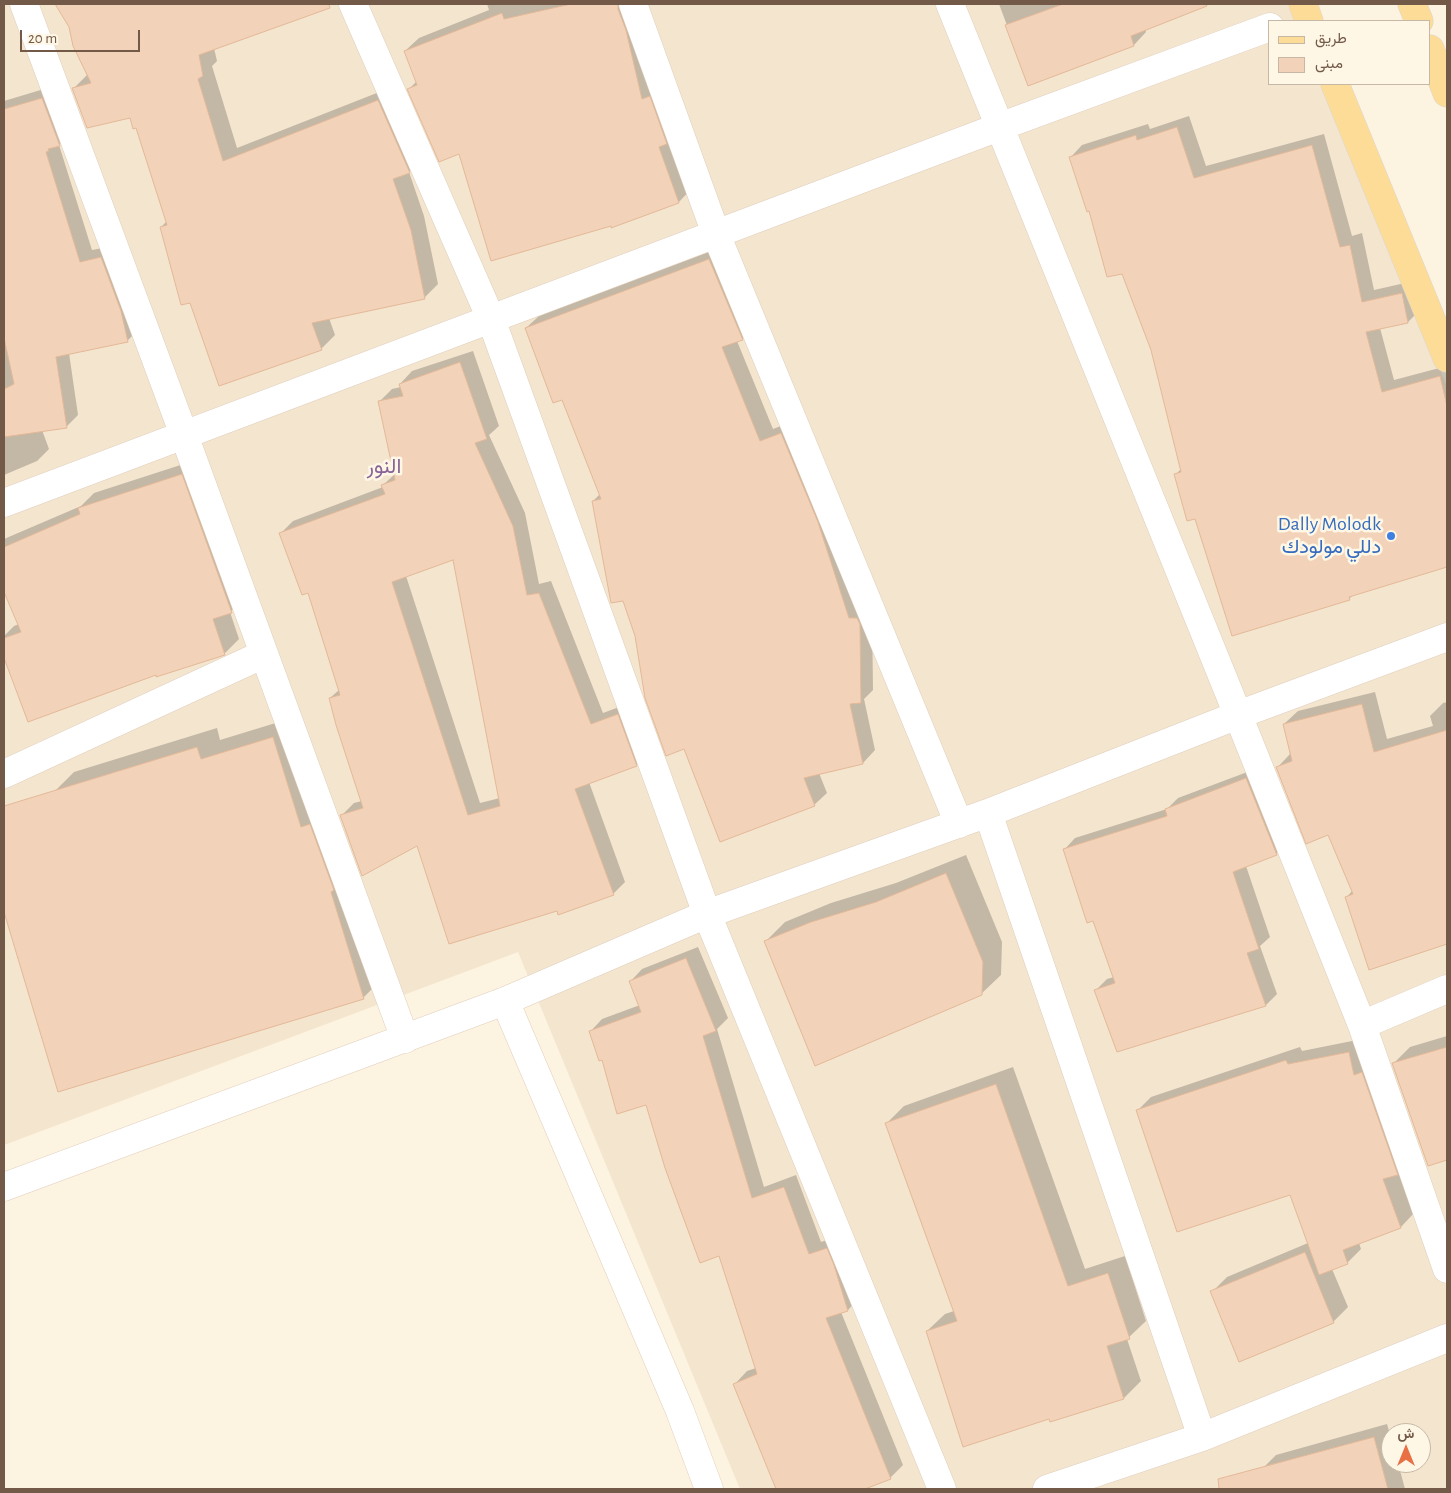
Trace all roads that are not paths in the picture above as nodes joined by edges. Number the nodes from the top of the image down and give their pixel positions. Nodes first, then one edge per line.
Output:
1 (24, 4) edge
2 (353, 4) edge
3 (633, 4) edge
4 (950, 4) edge
5 (1412, 4) edge
6 (1419, 20) edge
7 (1268, 28) edge
8 (1431, 52) edge
9 (1335, 85) edge
10 (1447, 93) edge
11 (999, 127) junction
12 (716, 234) junction
13 (491, 319) junction
14 (1447, 358) edge
15 (184, 435) junction
16 (4, 503) edge
17 (1447, 637) edge
18 (264, 654) junction
19 (1238, 715) junction
20 (4, 772) edge
21 (988, 813) junction
22 (959, 824) junction
23 (707, 914) junction
24 (1447, 989) edge
25 (505, 1001) junction
26 (1362, 1025) junction
27 (405, 1038) junction
28 (4, 1186) edge
29 (1447, 1269) edge
30 (1447, 1338) edge
31 (1202, 1437) junction
32 (709, 1489) edge
33 (942, 1489) edge
34 (1047, 1489) edge

1 - 15 street
2 - 13 street
3 - 12 street
4 - 11 street
5 - 6 main road
7 - 11 street
8 - 10 main road
9 - 14 main road
11 - 12 street
11 - 19 street
12 - 13 street
12 - 22 street
13 - 15 street
13 - 23 street
15 - 16 street
15 - 18 street
17 - 19 street
18 - 20 street
18 - 27 street
19 - 21 street
19 - 26 street
21 - 22 street
21 - 31 street
22 - 23 street
23 - 25 street
23 - 33 street
24 - 26 street
25 - 27 street
25 - 32 street
26 - 29 street
27 - 28 street
30 - 31 street
31 - 34 street

